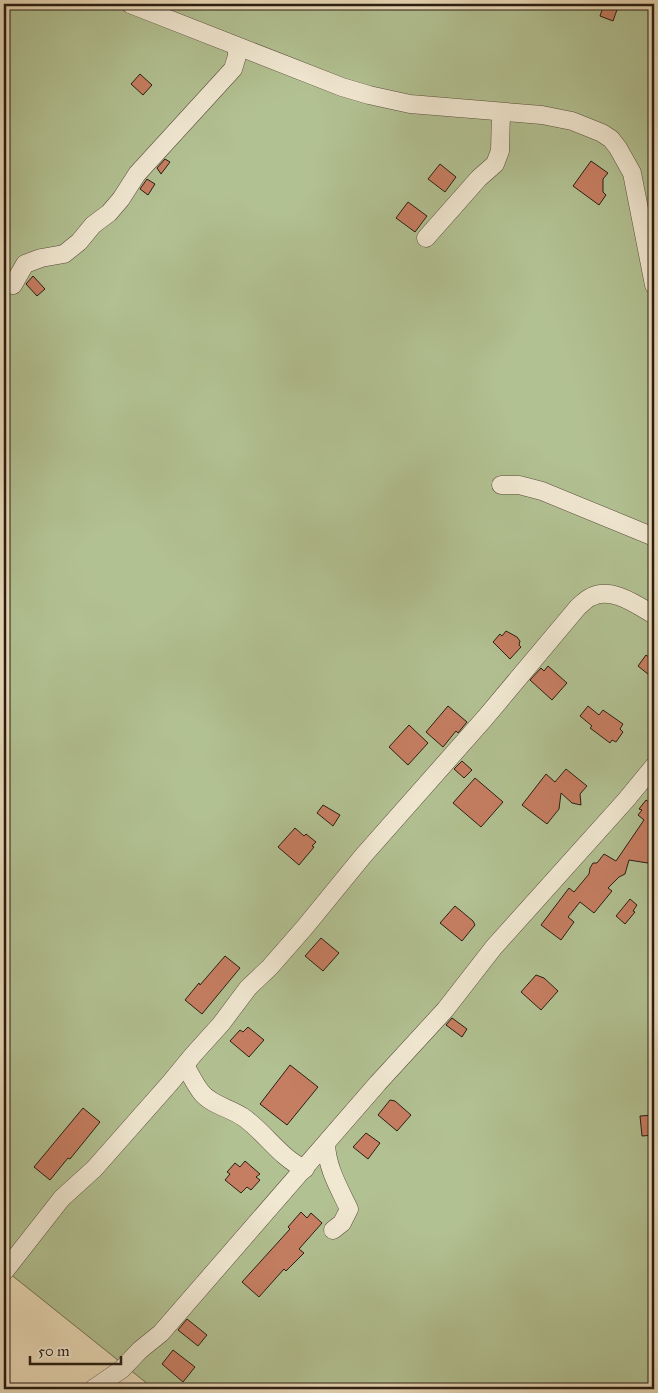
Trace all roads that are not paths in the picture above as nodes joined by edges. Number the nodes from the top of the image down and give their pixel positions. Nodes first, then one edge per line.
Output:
1 (130, 4) edge
2 (237, 46) junction
3 (501, 112) junction
4 (426, 238) dead end
5 (13, 285) dead end
6 (654, 285) edge
7 (501, 485) dead end
8 (654, 537) edge
9 (654, 615) edge
10 (654, 766) edge
11 (184, 1065) junction
12 (326, 1144) junction
13 (305, 1169) junction
14 (333, 1230) dead end
15 (4, 1272) edge
16 (93, 1389) edge

1 - 2 street
2 - 3 street
2 - 5 street
3 - 4 street
3 - 6 street
7 - 8 street
9 - 11 street
10 - 12 street
11 - 13 street
11 - 15 street
12 - 13 street
12 - 14 street
13 - 16 street

